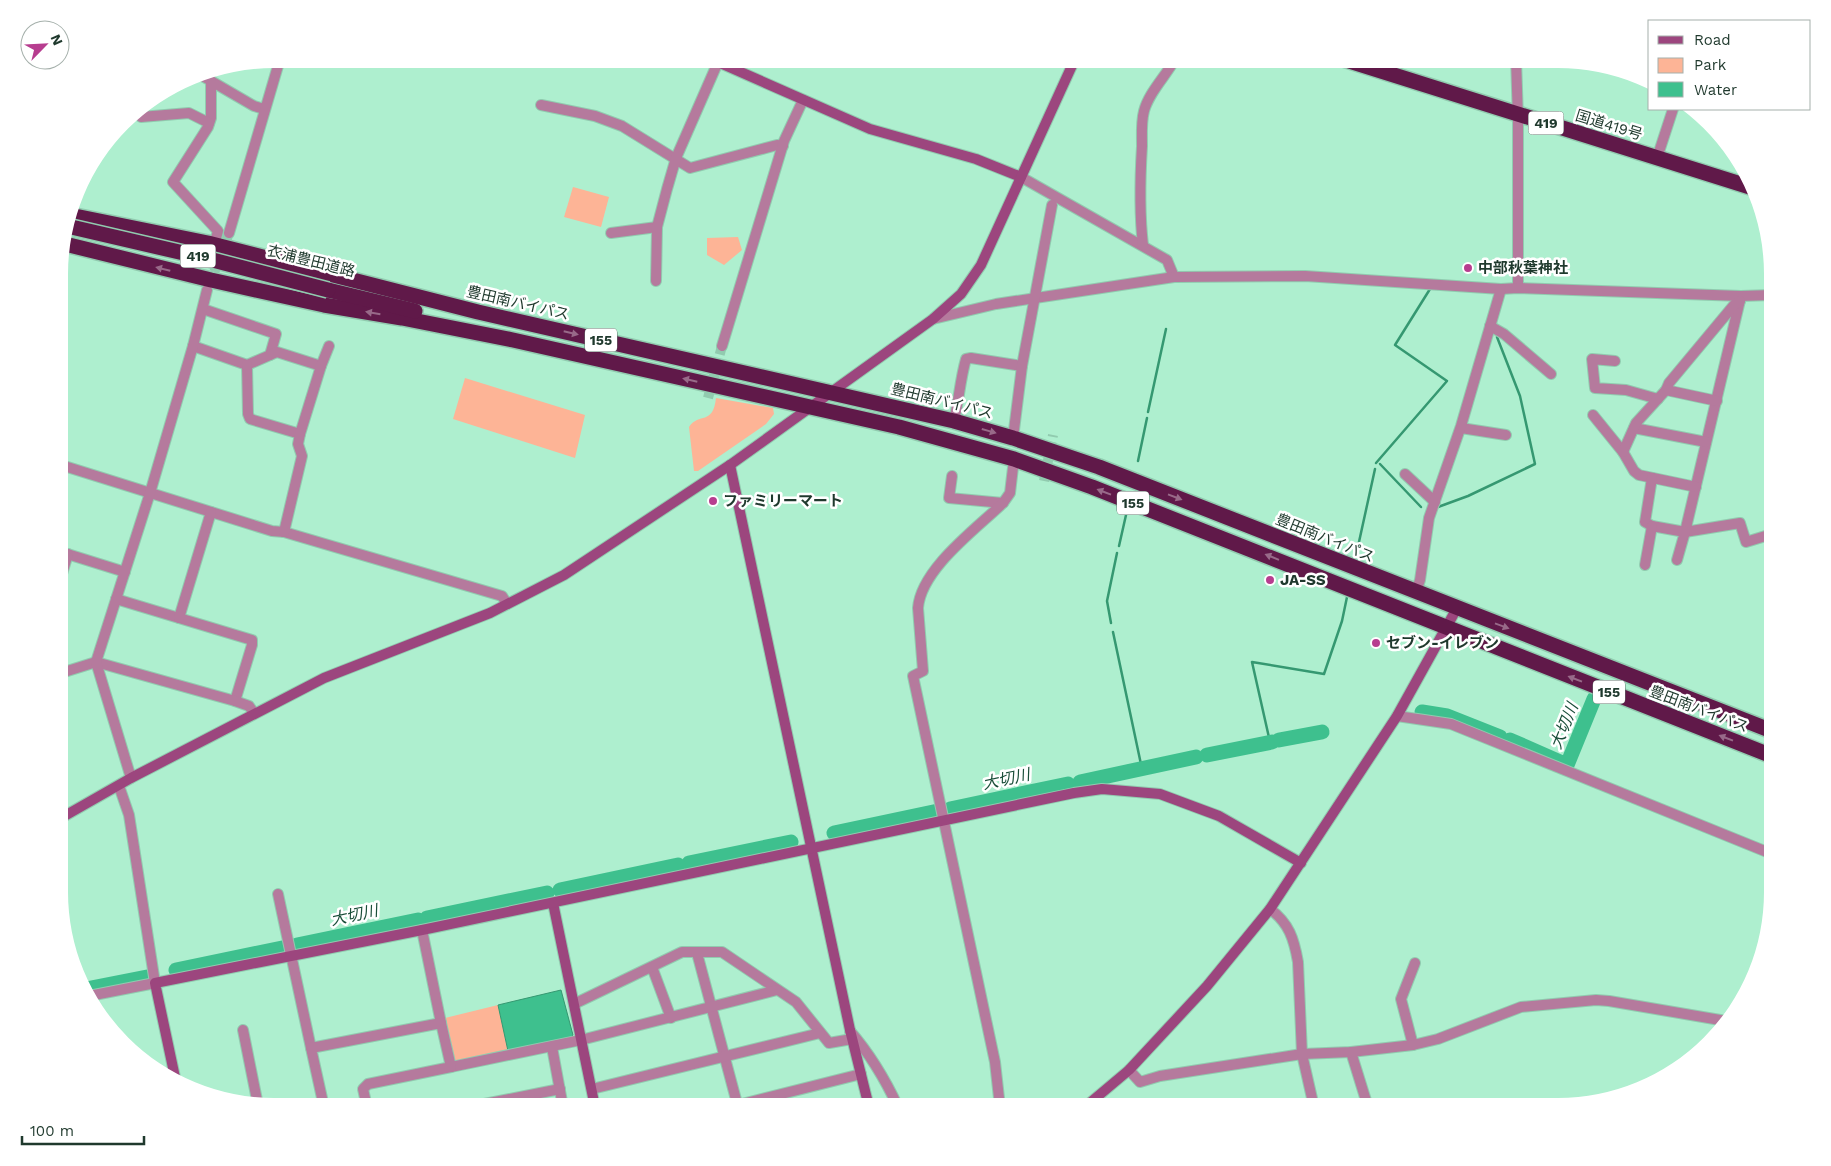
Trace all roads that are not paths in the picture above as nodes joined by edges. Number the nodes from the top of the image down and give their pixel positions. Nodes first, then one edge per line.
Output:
1 (277, 68) edge
2 (712, 68) edge
3 (733, 68) edge
4 (1070, 68) edge
5 (1170, 68) edge
6 (1371, 68) edge
7 (1516, 68) edge
8 (206, 78) edge
9 (211, 81) junction
10 (803, 100) junction
11 (541, 105) dead end
12 (264, 109) junction
13 (1673, 110) edge
14 (1517, 114) junction
15 (141, 116) edge
16 (209, 123) junction
17 (783, 146) junction
18 (1657, 158) junction
19 (675, 161) junction
20 (1021, 177) junction
21 (1743, 185) edge
22 (1052, 205) dead end
23 (76, 216) edge
24 (74, 223) edge
25 (657, 226) junction
26 (73, 228) edge
27 (229, 233) tunnel mouth
28 (611, 233) dead end
29 (69, 245) edge
30 (214, 245) junction
31 (1143, 245) junction
32 (1174, 277) junction
33 (656, 281) dead end
34 (328, 286) junction
35 (1518, 288) junction
36 (1501, 289) junction
37 (207, 290) tunnel mouth
38 (1764, 296) edge
39 (1036, 298) junction
40 (1741, 298) junction
41 (203, 309) junction
42 (933, 319) junction
43 (1490, 326) junction
44 (546, 327) junction
45 (513, 340) junction
46 (193, 346) junction
47 (329, 346) dead end
48 (722, 346) tunnel mouth
49 (270, 355) junction
50 (672, 356) junction
51 (1615, 361) dead end
52 (247, 365) junction
53 (321, 366) junction
54 (1022, 366) junction
55 (1551, 374) dead end
56 (838, 390) junction
57 (1666, 390) junction
58 (1658, 399) junction
59 (1717, 401) junction
60 (805, 410) junction
61 (1593, 415) dead end
62 (954, 420) junction
63 (1461, 428) junction
64 (1634, 428) junction
65 (300, 434) junction
66 (1506, 435) dead end
67 (1013, 438) junction
68 (1706, 442) junction
69 (970, 446) junction
70 (1622, 452) junction
71 (1014, 459) junction
72 (730, 465) junction
73 (68, 467) edge
74 (1405, 474) dead end
75 (952, 476) dead end
76 (1652, 478) junction
77 (1696, 487) junction
78 (150, 492) junction
79 (1435, 502) junction
80 (1003, 503) junction
81 (211, 512) junction
82 (1652, 526) junction
83 (284, 532) junction
84 (1685, 532) junction
85 (1764, 536) edge
86 (1304, 548) junction
87 (68, 554) edge
88 (1677, 560) dead end
89 (1645, 565) dead end
90 (125, 572) junction
91 (1416, 592) junction
92 (116, 599) junction
93 (507, 604) junction
94 (1457, 608) junction
95 (179, 618) junction
96 (1447, 627) junction
97 (96, 662) junction
98 (68, 671) edge
99 (235, 701) junction
100 (254, 713) junction
101 (1397, 716) junction
102 (1764, 728) edge
103 (1764, 753) edge
104 (131, 778) junction
105 (119, 786) junction
106 (68, 814) edge
107 (943, 820) junction
108 (811, 848) junction
109 (1764, 851) edge
110 (1300, 864) junction
111 (278, 894) dead end
112 (552, 903) junction
113 (1270, 909) junction
114 (422, 930) junction
115 (697, 953) junction
116 (290, 957) junction
117 (1415, 963) dead end
118 (652, 967) junction
119 (155, 983) junction
120 (778, 990) junction
121 (95, 995) edge
122 (574, 1004) junction
123 (711, 1008) junction
124 (671, 1018) junction
125 (1719, 1020) edge
126 (441, 1023) junction
127 (243, 1030) dead end
128 (820, 1033) junction
129 (851, 1035) junction
130 (581, 1040) junction
131 (1413, 1045) junction
132 (552, 1047) junction
133 (311, 1048) junction
134 (1351, 1052) junction
135 (1302, 1054) junction
136 (725, 1057) junction
137 (451, 1067) junction
138 (1129, 1070) junction
139 (174, 1072) edge
140 (861, 1074) junction
141 (560, 1089) junction
142 (592, 1089) junction
143 (257, 1098) edge
144 (322, 1098) edge
145 (365, 1098) edge
146 (514, 1098) edge
147 (562, 1098) edge
148 (594, 1098) edge
149 (733, 1098) edge
150 (769, 1098) edge
151 (868, 1098) edge
152 (894, 1098) edge
153 (999, 1098) edge
154 (1097, 1098) edge
155 (1312, 1098) edge
156 (1365, 1098) edge

1 - 12 street
2 - 19 street
3 - 10 street
4 - 20 street
5 - 31 street
6 - 14 highway, 国道419号 / 419
7 - 14 street
8 - 9 street
9 - 12 street
9 - 16 street
10 - 17 street
10 - 20 street
11 - 19 street
12 - 27 street
13 - 18 street
14 - 18 highway, 国道419号 / 419
14 - 35 street
15 - 16 street
16 - 30 street
17 - 19 street
17 - 48 street
18 - 21 highway, 国道419号 / 419
19 - 25 street
20 - 31 street
20 - 42 street
22 - 39 street
23 - 30 highway, 豊田南バイパス / 155
24 - 34 highway, 衣浦豊田道路 / 419
25 - 28 street
25 - 33 street
26 - 34 highway, 衣浦豊田道路 / 419, bridge
45 -> 29 highway, 豊田南バイパス / 155
30 - 44 highway, 豊田南バイパス / 155
31 - 32 street
32 - 36 street
32 - 39 street
34 - 44 highway, 衣浦豊田道路 / 419
34 - 45 highway, 衣浦豊田道路 / 419
35 - 36 street
35 - 40 street
36 - 43 street
37 - 41 street
38 - 40 street
39 - 42 street
39 - 54 street
40 - 57 street
40 - 59 street
41 - 46 street
41 - 49 street
42 - 56 street
43 - 55 street
43 - 63 street
44 -> 50 highway, 豊田南バイパス / 155
60 -> 45 highway, 豊田南バイパス / 155
46 - 52 street
46 - 78 street
47 - 53 street
49 - 52 street
49 - 53 street
50 - 56 highway, 豊田南バイパス / 155
50 - 60 highway
51 - 58 street
52 - 65 street
53 - 65 street
54 - 62 street
54 - 67 street
56 - 60 street
56 - 62 highway, 豊田南バイパス / 155
56 - 69 highway
57 - 58 street
57 - 59 street
58 - 64 street
59 - 68 street
60 - 69 highway, 豊田南バイパス / 155
60 - 72 street
61 - 70 street
62 -> 67 highway, 豊田南バイパス / 155
63 - 66 street
63 - 79 street
64 - 68 street
64 - 70 street
65 - 83 street
67 -> 86 highway, 豊田南バイパス / 155
68 - 77 street
69 - 71 highway, 豊田南バイパス / 155
70 - 76 street
71 - 80 street
96 -> 71 highway, 豊田南バイパス / 155
72 - 93 street
72 - 108 street
73 - 78 street
74 - 79 street
75 - 80 street
76 - 77 street
76 - 82 street
77 - 84 street
78 - 81 street
78 - 90 street
79 - 91 street
80 - 107 street
81 - 83 street
81 - 95 street
82 - 84 street
82 - 89 street
83 - 93 street
84 - 85 street
84 - 88 street
86 - 91 highway, 豊田南バイパス / 155
86 - 96 highway, 155
87 - 90 street
90 - 92 street
91 - 94 highway, 豊田南バイパス / 155
92 - 95 street
92 - 97 street
93 - 100 street
94 - 96 street
94 -> 102 highway, 豊田南バイパス / 155
95 - 99 street
96 - 101 street
103 -> 96 highway, 豊田南バイパス / 155
97 - 98 street
97 - 99 street
97 - 104 street
99 - 100 street
100 - 104 street
101 - 109 street
101 - 110 street
104 - 105 street
105 - 106 street
105 - 119 street
107 - 108 street
107 - 110 street
107 - 153 street
108 - 112 street
108 - 129 street
110 - 113 street
111 - 116 street
112 - 114 street
112 - 122 street
113 - 135 street
113 - 138 street
114 - 116 street
114 - 126 street
115 - 118 street
115 - 120 street
115 - 123 street
116 - 119 street
116 - 133 street
117 - 131 street
118 - 122 street
118 - 124 street
119 - 121 street
119 - 139 street
120 - 123 street
120 - 128 street
122 - 130 street
123 - 124 street
123 - 136 street
124 - 130 street
125 - 131 street
126 - 133 street
126 - 137 street
127 - 143 street
128 - 129 street
128 - 136 street
129 - 140 street
129 - 152 street
130 - 132 street
130 - 142 street
131 - 134 street
132 - 137 street
132 - 141 street
133 - 144 street
134 - 135 street
134 - 156 street
135 - 138 street
135 - 155 street
136 - 142 street
136 - 149 street
137 - 145 street
138 - 154 street
140 - 150 street
140 - 151 street
141 - 146 street
141 - 147 street
142 - 148 street

